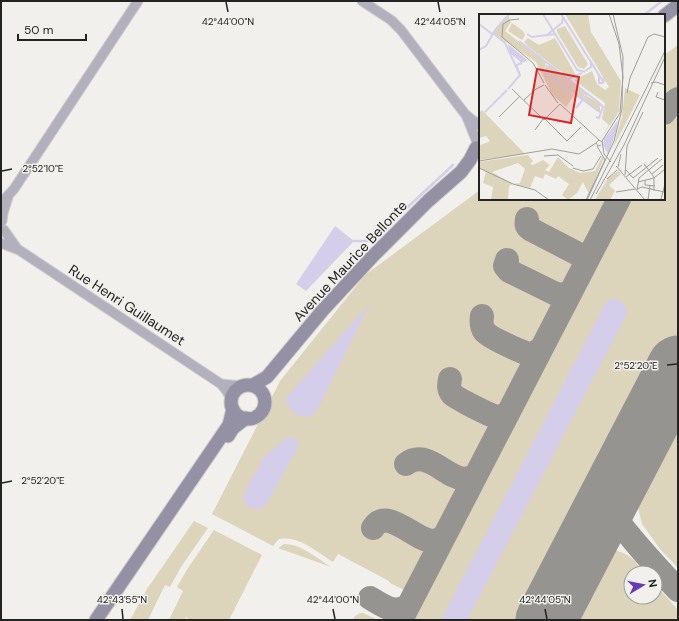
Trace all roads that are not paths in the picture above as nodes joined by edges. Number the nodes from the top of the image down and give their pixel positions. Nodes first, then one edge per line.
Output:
1 (138, 1) edge
2 (362, 1) edge
3 (678, 5) edge
4 (665, 15) edge
5 (465, 114) junction
6 (479, 125) edge
7 (478, 146) edge
8 (479, 164) edge
9 (461, 172) junction
10 (9, 195) junction
11 (1, 203) edge
12 (2, 227) edge
13 (1, 243) edge
14 (18, 250) junction
15 (267, 377) junction
16 (220, 384) junction
17 (247, 386) junction
18 (264, 395) junction
19 (232, 404) junction
20 (246, 418) junction
21 (96, 620) edge
22 (104, 620) edge

1 - 10 street
2 - 5 street
3 - 4 street
5 - 6 street
5 - 7 street
7 - 9 street, Avenue Maurice Bellonte
8 - 9 street, Avenue Maurice Bellonte
9 - 15 street, Avenue Maurice Bellonte
10 - 11 street
10 - 12 street
12 - 14 street, Rue Henri Guillaumet
13 - 14 street, Rue Henri Guillaumet
14 - 16 street, Rue Henri Guillaumet
15 - 17 street, Avenue Maurice Bellonte
15 - 18 street
16 - 17 street, Rue Henri Guillaumet
16 - 19 street, Rue Henri Guillaumet
17 - 18 street
17 - 19 street
18 - 20 street
19 - 20 street
19 - 21 street
20 - 22 street

